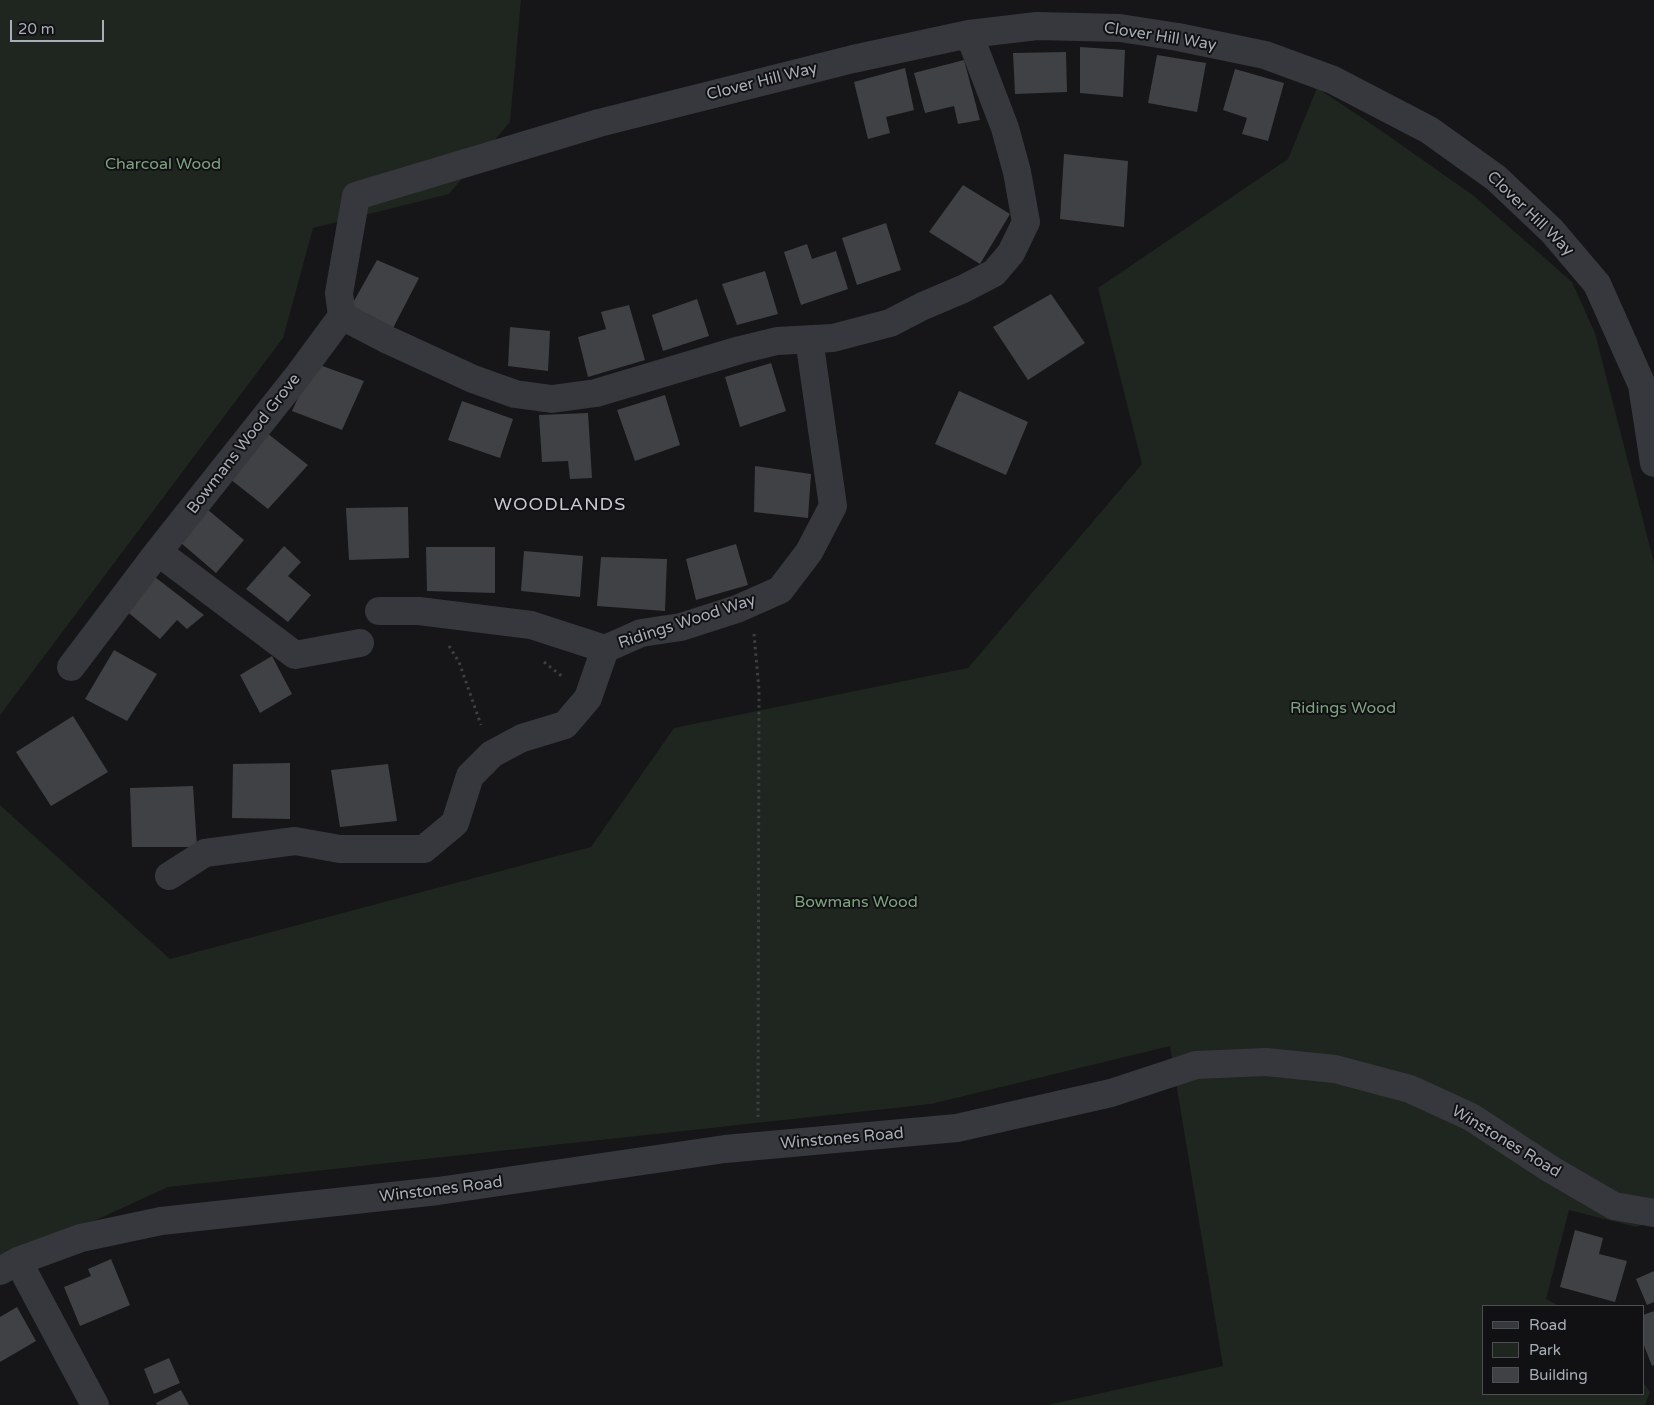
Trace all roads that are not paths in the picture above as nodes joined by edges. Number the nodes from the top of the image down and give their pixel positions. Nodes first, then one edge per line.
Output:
1 (969, 34) junction
2 (342, 316) junction
3 (809, 339) junction
4 (1654, 463) edge
5 (158, 552) junction
6 (379, 612) dead end
7 (360, 643) dead end
8 (605, 649) junction
9 (71, 667) dead end
10 (170, 876) dead end
11 (1654, 1213) edge
12 (9, 1266) edge
13 (105, 1404) edge

1 - 2 street, Clover Hill Way
1 - 3 street
1 - 4 street, Clover Hill Way
2 - 3 street
2 - 5 street, Bowmans Wood Grove
3 - 8 street, Ridings Wood Way
5 - 7 street
5 - 9 street, Bowmans Wood Grove
6 - 8 street
8 - 10 street, Ridings Wood Way
11 - 12 street, Winstones Road
12 - 13 street

